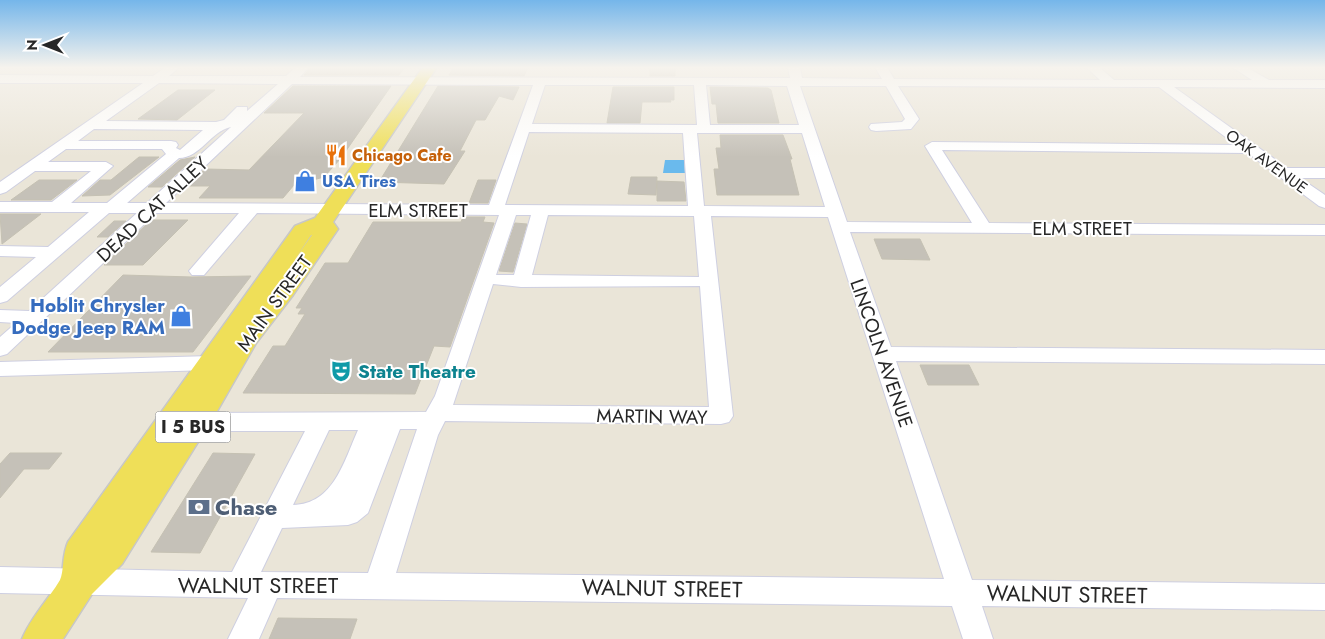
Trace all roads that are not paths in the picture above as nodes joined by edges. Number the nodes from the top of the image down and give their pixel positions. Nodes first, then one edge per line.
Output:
1 (132, 97) edge
2 (263, 97) edge
3 (268, 97) edge
4 (410, 97) edge
5 (535, 97) edge
6 (699, 97) edge
7 (797, 97) edge
8 (898, 97) edge
9 (1180, 97) edge
10 (92, 125) junction
11 (216, 126) junction
12 (876, 127) dead end
13 (524, 128) junction
14 (697, 129) junction
15 (808, 129) junction
16 (63, 145) junction
17 (1251, 149) junction
18 (179, 154) junction
19 (32, 167) junction
20 (1283, 173) junction
21 (1325, 173) edge
22 (0, 189) edge
23 (1325, 203) edge
24 (0, 207) edge
25 (55, 208) junction
26 (107, 208) junction
27 (152, 209) junction
28 (252, 209) junction
29 (502, 210) junction
30 (540, 210) junction
31 (699, 211) junction
32 (327, 216) junction
33 (837, 220) junction
34 (984, 228) junction
35 (1325, 230) edge
36 (0, 251) edge
37 (53, 252) junction
38 (198, 271) dead end
39 (500, 280) dead end
40 (521, 281) junction
41 (695, 282) dead end
42 (0, 297) edge
43 (0, 316) edge
44 (35, 317) junction
45 (0, 349) edge
46 (882, 354) junction
47 (1325, 357) edge
48 (210, 363) junction
49 (0, 369) edge
50 (435, 417) junction
51 (382, 421) junction
52 (196, 422) junction
53 (321, 422) junction
54 (275, 518) junction
55 (0, 580) edge
56 (79, 582) junction
57 (240, 584) junction
58 (269, 584) junction
59 (378, 585) junction
60 (962, 592) junction
61 (1325, 597) edge
62 (41, 639) edge
63 (243, 639) edge
64 (978, 639) edge

1 - 10 street
2 - 11 street
3 - 27 street, DEAD CAT ALLEY
4 - 32 main road, MAIN STREET / I 5 BUS
5 - 13 street
6 - 14 street
7 - 15 street, LINCOLN AVENUE
8 - 12 street
9 - 17 street, OAK AVENUE
10 - 11 street
10 - 16 street
11 - 18 street
13 - 14 street
13 - 29 street
14 - 15 street
14 - 31 street
15 - 33 street, LINCOLN AVENUE
16 - 18 street
16 - 19 street
17 - 20 street, OAK AVENUE
17 - 34 street
18 - 26 street
19 - 22 street
19 - 25 street
20 - 21 street
20 - 23 street, OAK AVENUE
24 - 25 street, ELM STREET
25 - 26 street, ELM STREET
26 - 27 street, ELM STREET
26 - 37 street
27 - 28 street, ELM STREET
27 - 44 street, DEAD CAT ALLEY
28 - 32 street, ELM STREET
28 - 38 street
29 - 30 street, ELM STREET
29 - 32 street, ELM STREET
29 - 50 street
30 - 31 street, ELM STREET
30 - 40 street
31 - 33 street, ELM STREET
31 - 50 street, MARTIN WAY
32 - 48 main road, MAIN STREET / I 5 BUS
32 - 52 main road, MAIN STREET / I 5 BUS
33 - 34 street, ELM STREET
33 - 46 street, LINCOLN AVENUE
34 - 35 street, ELM STREET
36 - 37 street
37 - 42 street
39 - 40 street
40 - 41 street
43 - 44 street
44 - 45 street, DEAD CAT ALLEY
46 - 47 street
46 - 60 street, LINCOLN AVENUE
48 - 49 street
48 - 56 main road, MAIN STREET / I 5 BUS
50 - 51 street
50 - 59 street
51 - 53 street
51 - 54 street
52 - 53 street
52 - 56 main road, MAIN STREET / I 5 BUS
53 - 54 street
54 - 57 street
55 - 56 street, WALNUT STREET
56 - 57 street, WALNUT STREET
56 - 62 main road, MAIN STREET / I 5 BUS
57 - 58 street, WALNUT STREET
58 - 59 street, WALNUT STREET
58 - 63 street
59 - 60 street, WALNUT STREET
60 - 61 street, WALNUT STREET
60 - 64 street, LINCOLN AVENUE

